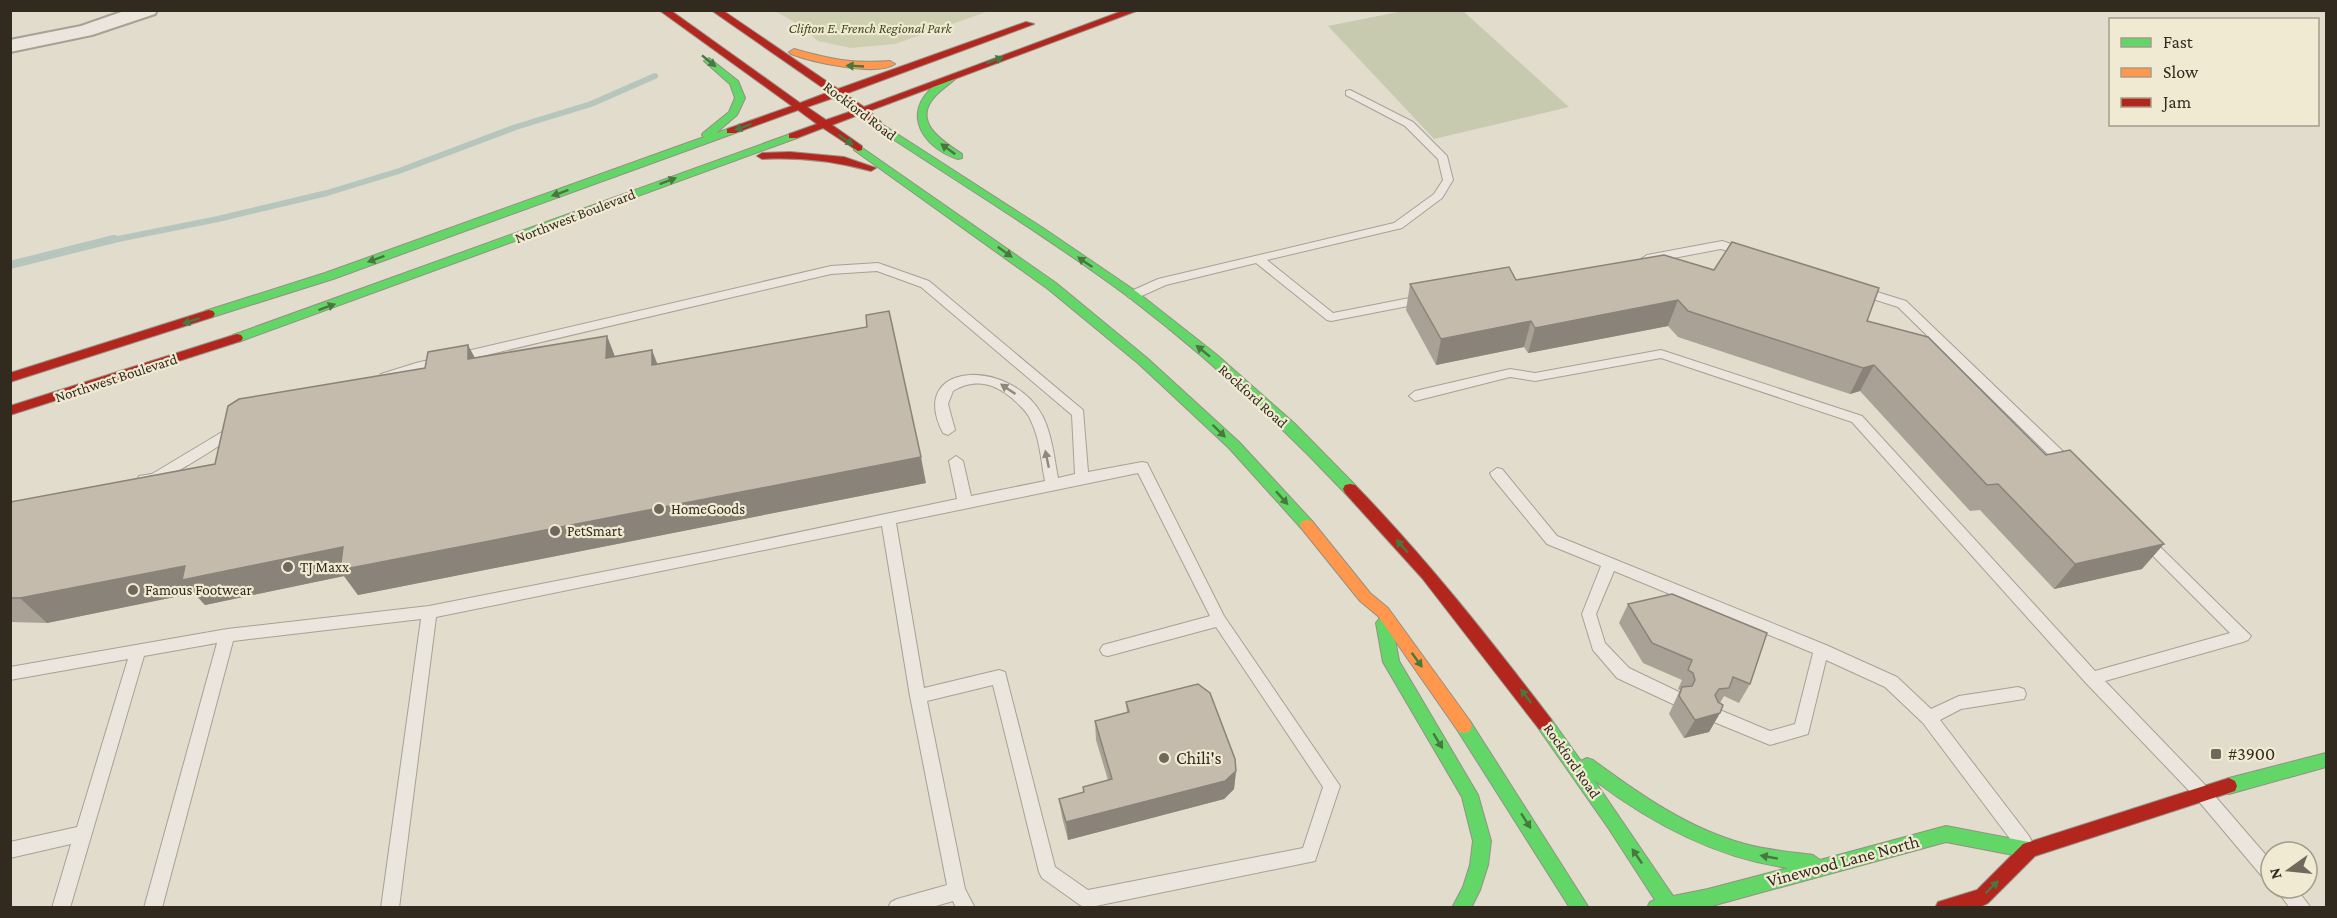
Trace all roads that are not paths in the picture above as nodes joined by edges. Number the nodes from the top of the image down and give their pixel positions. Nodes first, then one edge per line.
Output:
1 (148, 10) edge
2 (663, 10) edge
3 (715, 10) edge
4 (1135, 10) edge
5 (676, 20) junction
6 (1040, 20) dead end
7 (675, 36) dead end
8 (765, 43) junction
9 (10, 46) edge
10 (698, 52) dead end
11 (934, 58) junction
12 (959, 73) junction
13 (837, 93) junction
14 (1350, 93) dead end
15 (798, 107) junction
16 (862, 110) junction
17 (823, 124) junction
18 (690, 146) junction
19 (968, 163) dead end
20 (693, 171) junction
21 (909, 185) junction
22 (1028, 206) dead end
23 (1035, 229) junction
24 (1756, 256) edge
25 (1258, 259) junction
26 (1630, 262) edge
27 (1845, 286) edge
28 (1133, 295) junction
29 (1434, 298) edge
30 (10, 378) edge
31 (372, 381) edge
32 (1415, 396) dead end
33 (10, 411) edge
34 (252, 420) edge
35 (948, 430) dead end
36 (956, 461) dead end
37 (2075, 472) edge
38 (1497, 473) dead end
39 (1082, 477) junction
40 (133, 483) edge
41 (1052, 483) junction
42 (964, 503) junction
43 (888, 519) junction
44 (2134, 529) edge
45 (1609, 565) junction
46 (429, 612) junction
47 (1383, 612) junction
48 (1219, 620) junction
49 (227, 635) junction
50 (1108, 650) dead end
51 (1821, 650) junction
52 (138, 651) junction
53 (10, 674) edge
54 (2092, 678) junction
55 (2018, 694) dead end
56 (918, 696) junction
57 (1675, 698) dead end
58 (1715, 715) edge
59 (1929, 718) junction
60 (1565, 747) junction
61 (2326, 760) edge
62 (2202, 793) junction
63 (83, 834) junction
64 (10, 850) edge
65 (2029, 850) junction
66 (2259, 860) edge
67 (1827, 865) junction
68 (957, 891) junction
69 (1665, 907) edge
70 (60, 908) edge
71 (153, 908) edge
72 (390, 908) edge
73 (897, 908) edge
74 (966, 908) edge
75 (1461, 908) edge
76 (1580, 908) edge
77 (1944, 908) edge

1 - 9 street
2 - 5 main road, Rockford Road
3 - 8 main road, Rockford Road
12 -> 4 main road, Northwest Boulevard
5 - 7 main road
5 - 15 main road, Rockford Road
6 - 11 main road, Northwest Boulevard
11 -> 8 main road
8 - 13 main road, Rockford Road
10 -> 18 main road
11 - 13 main road, Northwest Boulevard
12 - 16 main road, Northwest Boulevard
19 -> 12 main road
13 - 15 main road, Northwest Boulevard
13 - 16 main road, Rockford Road
14 - 25 lane
15 - 17 main road, Rockford Road
15 -> 18 main road, Northwest Boulevard
16 - 17 main road, Northwest Boulevard
16 - 23 main road, Rockford Road
17 - 20 main road, Northwest Boulevard
17 -> 21 main road, Rockford Road
18 -> 30 main road, Northwest Boulevard
20 - 21 main road
33 -> 20 main road, Northwest Boulevard
21 -> 47 main road, Rockford Road
22 - 23 main road
28 -> 23 main road, Rockford Road
24 - 26 lane
25 - 28 lane
25 - 29 lane
27 - 37 lane
60 -> 28 main road, Rockford Road
31 - 39 lane
32 - 54 lane
34 - 40 lane
41 -> 35 lane
36 - 42 lane
38 - 45 lane
39 - 41 lane
39 - 48 lane
41 - 42 lane
42 - 43 lane
43 - 46 lane
43 - 56 lane
44 - 54 lane
45 - 51 lane
45 - 57 lane
46 - 49 lane
46 - 72 lane
47 -> 75 main road
47 -> 76 main road, Rockford Road
48 - 50 lane
48 - 56 lane
49 - 52 lane
49 - 71 lane
51 - 58 lane
51 - 59 lane
52 - 53 lane
52 - 63 lane
54 - 62 lane
55 - 59 lane
56 - 68 lane
59 - 65 lane
67 -> 60 main road
69 -> 60 main road, Rockford Road
61 - 62 main road, Vinewood Lane North
62 - 65 main road, Vinewood Lane North
62 - 66 lane
63 - 64 lane
63 - 70 lane
65 - 67 main road, Vinewood Lane North
77 -> 65 main road, Vinewood Lane North
67 - 69 main road, Vinewood Lane North
68 - 73 lane
68 - 74 lane

